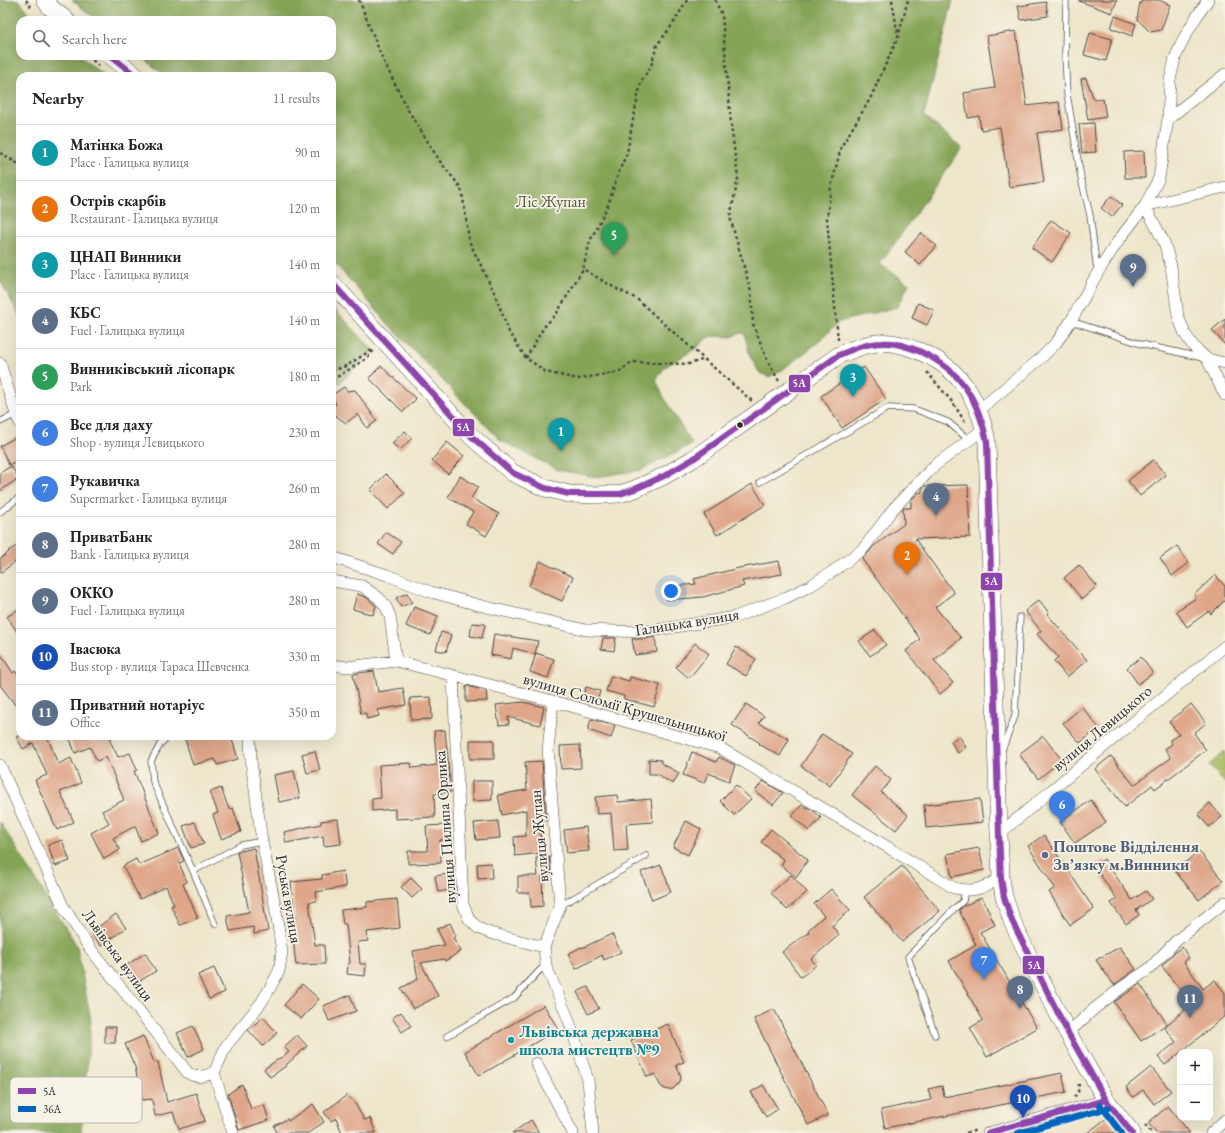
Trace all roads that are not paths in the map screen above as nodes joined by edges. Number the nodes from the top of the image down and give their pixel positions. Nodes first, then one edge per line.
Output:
1 (45, 0) edge
2 (1066, 0) edge
3 (1208, 0) edge
4 (61, 16) edge
5 (116, 60) edge
6 (131, 72) edge
7 (1225, 74) edge
8 (1168, 119) junction
9 (1225, 187) edge
10 (1145, 206) junction
11 (1098, 272) junction
12 (336, 288) edge
13 (1071, 321) junction
14 (1207, 359) junction
15 (0, 363) edge
16 (1225, 363) edge
17 (1225, 395) edge
18 (978, 410) junction
19 (16, 412) edge
20 (16, 418) edge
21 (0, 422) edge
22 (984, 429) junction
23 (969, 440) junction
24 (760, 482) dead end
25 (16, 500) edge
26 (0, 512) edge
27 (336, 558) edge
28 (336, 582) edge
29 (1020, 617) dead end
30 (1225, 646) edge
31 (396, 661) junction
32 (336, 666) edge
33 (347, 667) junction
34 (336, 671) edge
35 (453, 676) junction
36 (553, 701) junction
37 (165, 740) edge
38 (250, 740) edge
39 (0, 765) edge
40 (997, 766) junction
41 (999, 834) junction
42 (262, 841) junction
43 (646, 856) dead end
44 (193, 871) junction
45 (1001, 878) junction
46 (965, 890) junction
47 (1225, 902) edge
48 (560, 906) junction
49 (215, 924) dead end
50 (544, 947) junction
51 (546, 966) junction
52 (1068, 1033) junction
53 (935, 1035) dead end
54 (447, 1036) dead end
55 (536, 1063) dead end
56 (214, 1073) junction
57 (1106, 1100) junction
58 (1225, 1120) edge
59 (1136, 1126) edge
60 (233, 1133) edge
61 (573, 1133) edge
62 (593, 1133) edge
63 (988, 1133) edge
64 (1211, 1133) edge

1 - 4 main road
2 - 11 lane
3 - 8 street
5 - 6 main road
7 - 8 street
8 - 10 street
9 - 10 street
10 - 11 street
10 - 14 street
11 - 13 street
12 - 18 main road
13 - 14 lane
13 - 18 street
14 - 16 street
14 - 17 street
15 - 19 street
18 - 22 main road
20 - 21 lane
22 - 23 street, Галицька вулиця
22 - 40 main road
23 - 24 lane
23 - 27 street, Галицька вулиця
25 - 26 lane
28 - 31 street
29 - 40 lane
30 - 41 street, вулиця Левицького
31 - 33 street, вулиця Соломії Крушельницької
31 - 35 street, вулиця Соломії Крушельницької
32 - 33 street, вулиця Соломії Крушельницької
33 - 34 street
35 - 36 street, вулиця Соломії Крушельницької
35 - 50 street, вулиця Пилипа Орлика
36 - 46 street, вулиця Соломії Крушельницької
36 - 48 street, вулиця Жупан
37 - 44 lane
38 - 42 street, Руська вулиця
39 - 56 street, Львівська вулиця
40 - 41 main road
41 - 45 main road
42 - 44 lane
42 - 56 street, Руська вулиця
43 - 48 lane
44 - 49 lane
45 - 46 street
45 - 52 main road
46 - 53 lane
47 - 52 street
48 - 50 street, вулиця Жупан
50 - 51 street, вулиця Жупан
51 - 54 lane
51 - 62 street, вулиця Жупан
52 - 57 main road
55 - 61 street
56 - 60 street
57 - 59 main road
57 - 63 street
58 - 64 street

